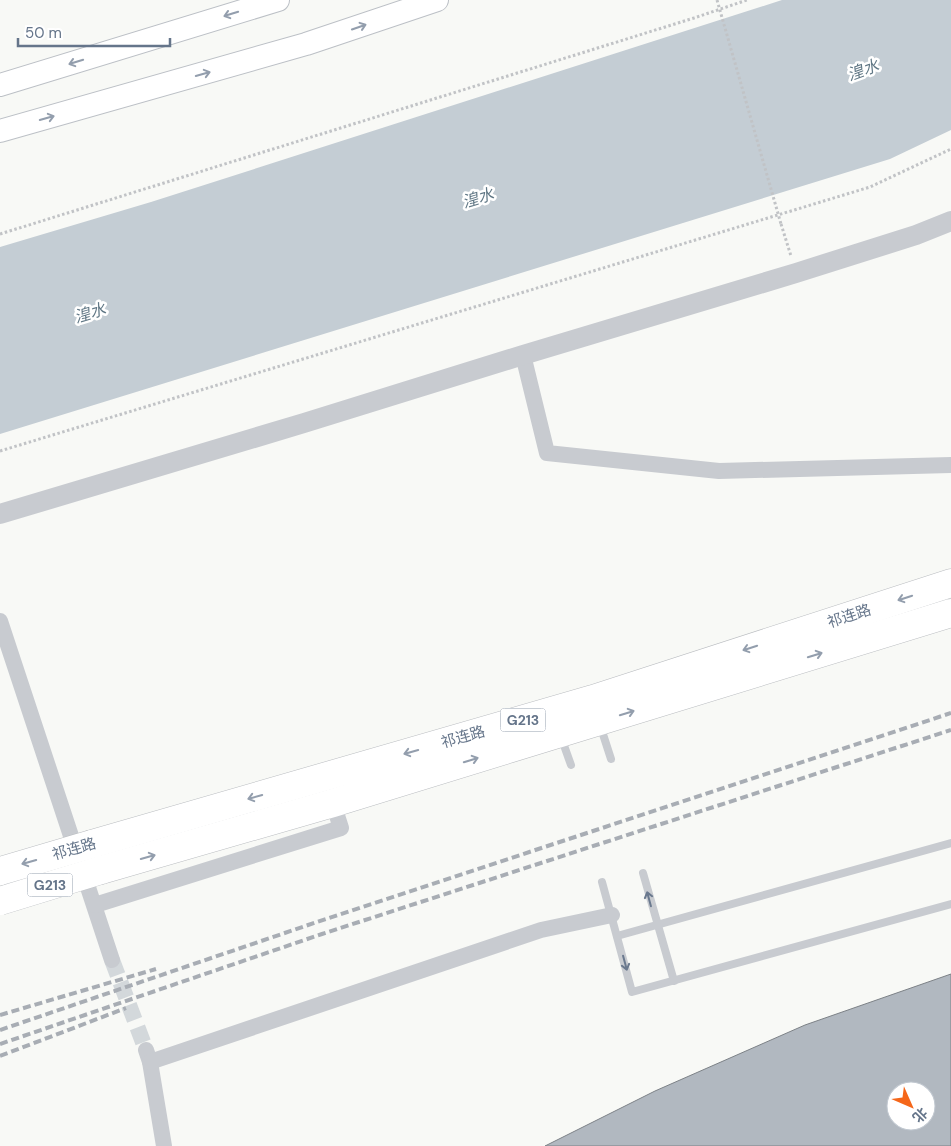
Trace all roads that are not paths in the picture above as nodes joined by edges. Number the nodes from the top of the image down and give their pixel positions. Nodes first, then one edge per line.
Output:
1 (278, 0) edge
2 (437, 0) edge
3 (0, 85) edge
4 (0, 131) edge
5 (951, 221) edge
6 (523, 355) junction
7 (951, 465) edge
8 (0, 514) edge
9 (951, 583) edge
10 (951, 613) edge
11 (0, 620) edge
12 (596, 711) junction
13 (557, 722) junction
14 (611, 759) dead end
15 (571, 765) dead end
16 (333, 803) junction
17 (951, 843) edge
18 (0, 871) edge
19 (643, 873) dead end
20 (602, 882) dead end
21 (0, 901) edge
22 (951, 904) edge
23 (95, 906) junction
24 (612, 915) junction
25 (656, 924) junction
26 (617, 936) junction
27 (112, 960) tunnel mouth
28 (674, 981) junction
29 (164, 1146) edge

1 -> 3 main road
4 -> 2 main road
5 - 6 street
6 - 7 street
6 - 8 street
9 -> 12 highway, 祁连路 / G213
12 -> 10 highway, 祁连路 / G213
11 - 23 street
12 - 13 highway, 祁连路 / G213
12 - 14 lane
13 - 15 lane
16 -> 13 highway, 祁连路 / G213
13 -> 18 highway, 祁连路 / G213, bridge
21 -> 16 highway, 祁连路 / G213, bridge
16 - 23 street
17 - 25 lane
25 -> 19 lane
20 - 24 lane
22 - 28 lane
23 - 27 street
24 - 26 lane
24 - 29 street
25 - 26 lane
25 - 28 lane
26 -> 28 lane

